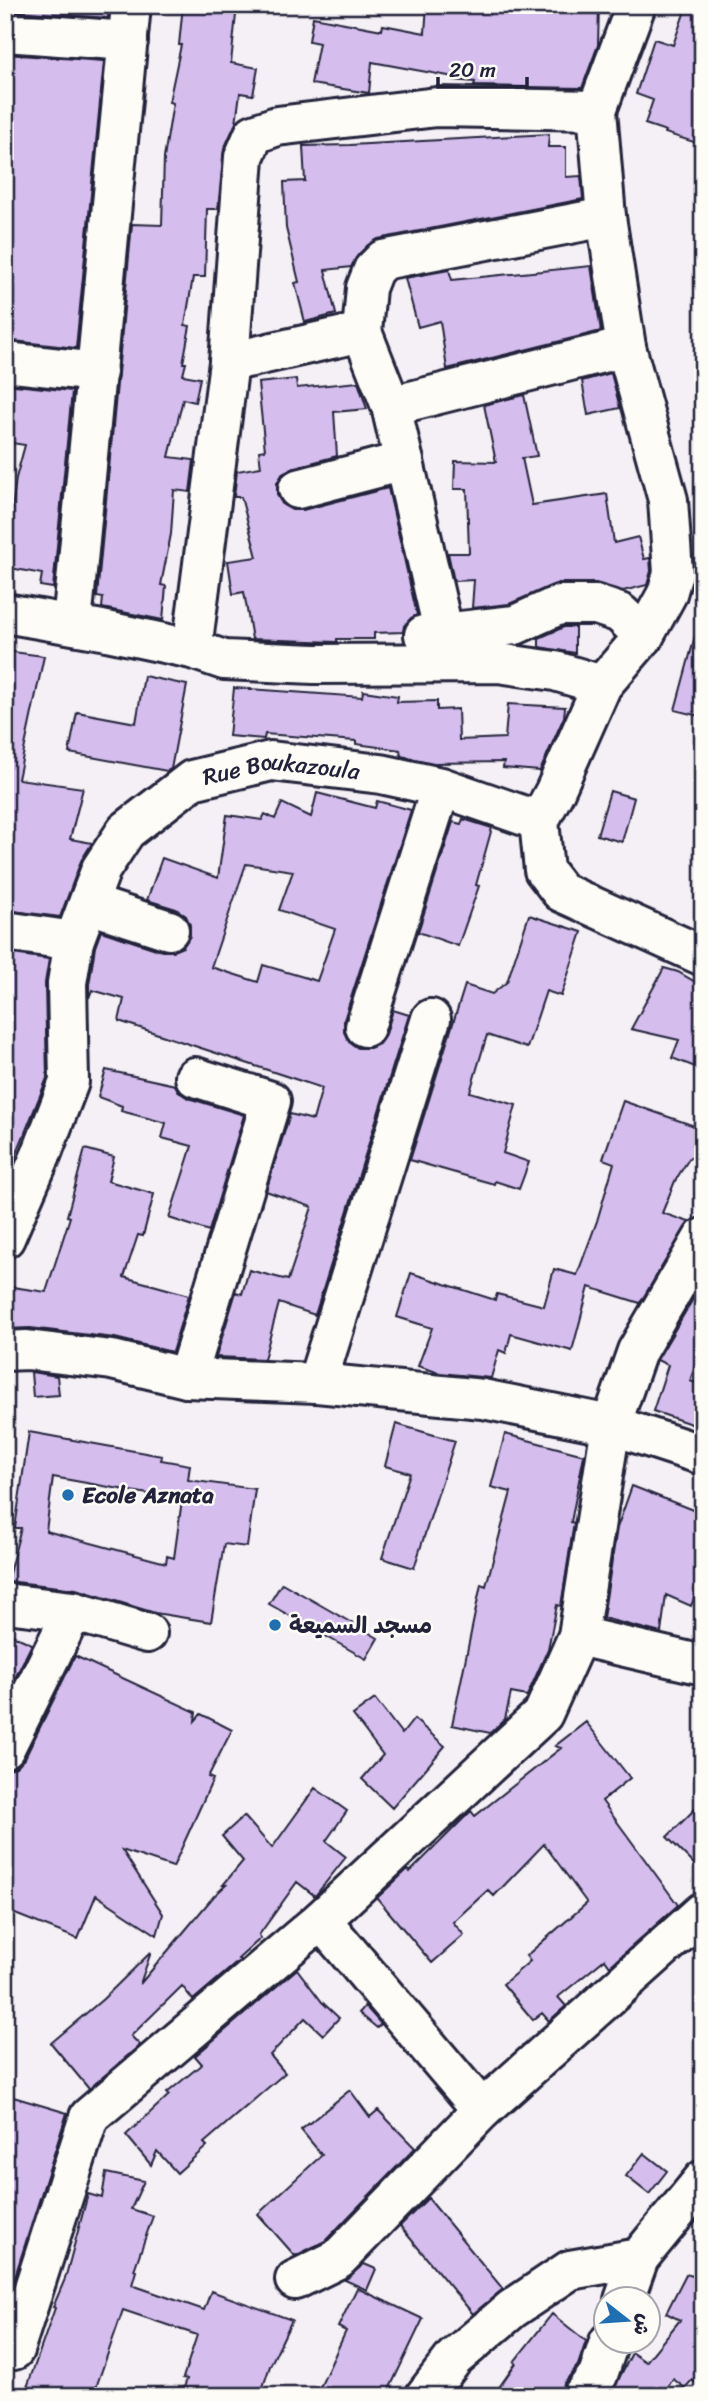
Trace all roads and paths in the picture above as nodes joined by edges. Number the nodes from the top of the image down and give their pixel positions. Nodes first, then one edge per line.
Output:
1 (636, 5) edge
2 (130, 23) edge
3 (5, 32) edge
4 (597, 110) junction
5 (606, 217) junction
6 (362, 332) junction
7 (626, 347) junction
8 (5, 362) edge
9 (229, 362) junction
10 (97, 372) junction
11 (391, 406) junction
12 (404, 461) junction
13 (298, 489) dead end
14 (5, 613) edge
15 (72, 624) junction
16 (644, 636) junction
17 (192, 649) junction
18 (602, 685) junction
19 (441, 787) junction
20 (539, 821) junction
21 (89, 904) junction
22 (169, 930) dead end
23 (5, 931) edge
24 (74, 942) junction
25 (703, 956) edge
26 (431, 1019) dead end
27 (365, 1027) dead end
28 (195, 1077) dead end
29 (5, 1238) edge
30 (703, 1238) edge
31 (5, 1351) edge
32 (187, 1378) junction
33 (317, 1383) junction
34 (611, 1425) junction
35 (703, 1455) edge
36 (5, 1603) edge
37 (74, 1611) junction
38 (147, 1633) dead end
39 (578, 1636) junction
40 (703, 1665) edge
41 (5, 1748) edge
42 (703, 1912) edge
43 (320, 1920) junction
44 (482, 2110) junction
45 (703, 2180) edge
46 (639, 2258) junction
47 (295, 2280) dead end
48 (629, 2286) edge
49 (14, 2350) dead end
50 (604, 2356) edge
51 (425, 2396) edge
52 (582, 2396) edge

1 - 4 street
2 - 3 street
2 - 10 street
4 - 5 street
4 - 9 street
5 - 6 street
5 - 7 street
6 - 9 street
6 - 11 street
7 - 11 street
7 - 16 street
8 - 10 street
9 - 17 street
10 - 15 street
11 - 12 street
12 - 13 street
12 - 16 street
14 - 15 street
15 - 17 street
16 - 18 street
17 - 18 street
18 - 20 street
19 - 20 street, Rue Boukazoula
19 - 21 street, Rue Boukazoula
19 - 27 street
20 - 25 street
21 - 22 street
21 - 24 street, Rue Boukazoula
23 - 24 street
24 - 29 street, Rue Boukazoula
26 - 33 street
28 - 32 street
30 - 34 street
31 - 32 street
32 - 33 street
33 - 34 street
34 - 35 street
34 - 39 street
36 - 37 street
37 - 38 street
37 - 41 street
39 - 40 street
39 - 43 street
42 - 44 street
43 - 44 street
43 - 49 street
44 - 47 street
45 - 46 street
46 - 48 street
46 - 51 street
50 - 52 street

